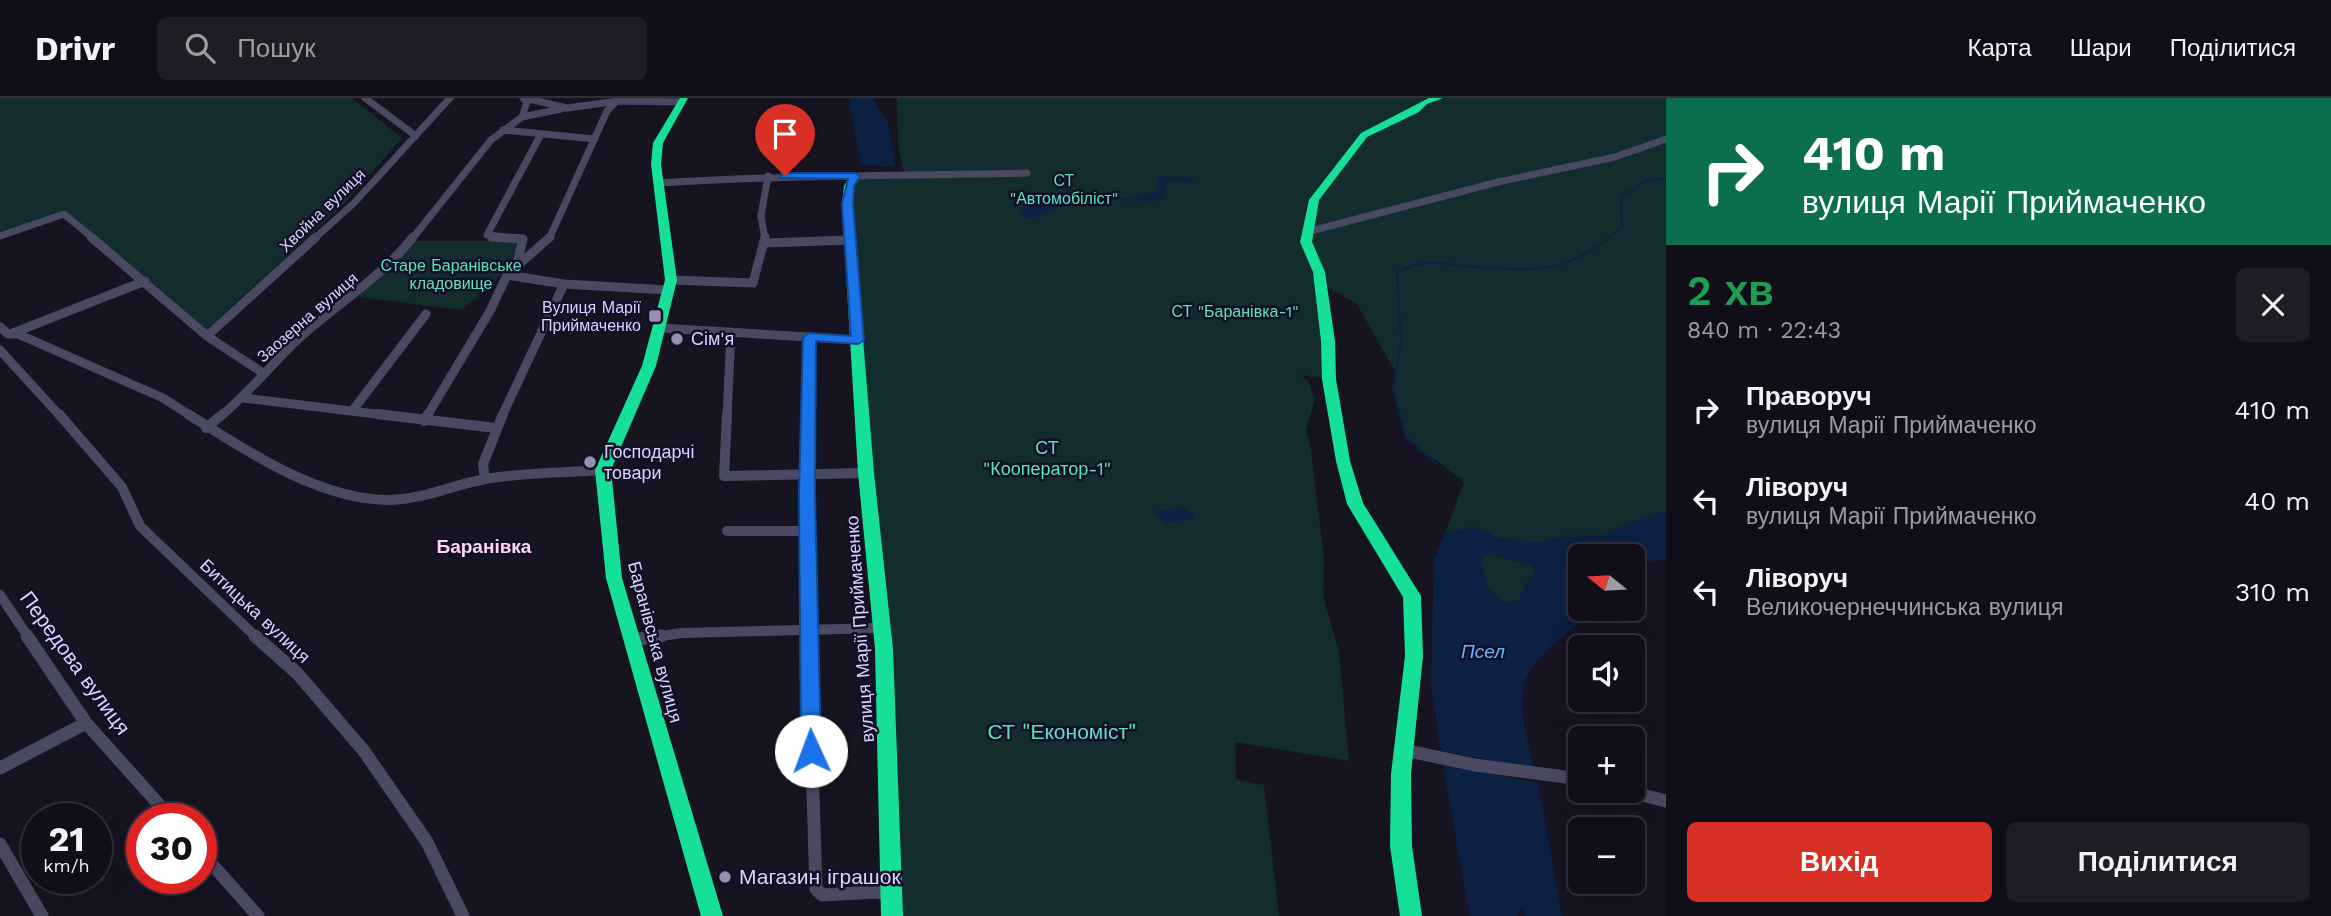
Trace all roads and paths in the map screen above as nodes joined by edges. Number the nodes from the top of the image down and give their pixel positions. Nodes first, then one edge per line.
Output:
1 (365, 98) edge
2 (450, 98) edge
3 (524, 98) edge
4 (1439, 98) edge
5 (619, 99) edge
6 (683, 100) edge
7 (567, 108) junction
8 (522, 117) junction
9 (503, 130) junction
10 (416, 136) junction
11 (540, 136) junction
12 (594, 139) junction
13 (1666, 139) edge
14 (1027, 173) dead end
15 (768, 176) junction
16 (855, 176) junction
17 (660, 183) junction
18 (1307, 232) junction
19 (0, 236) edge
20 (850, 240) junction
21 (766, 243) junction
22 (517, 264) junction
23 (507, 275) junction
24 (145, 281) junction
25 (564, 284) junction
26 (669, 285) junction
27 (426, 314) dead end
28 (660, 328) junction
29 (731, 331) junction
30 (3, 332) edge
31 (207, 336) junction
32 (809, 337) junction
33 (858, 340) junction
34 (0, 350) edge
35 (263, 373) junction
36 (243, 398) junction
37 (353, 410) junction
38 (424, 421) junction
39 (206, 428) junction
40 (496, 428) junction
41 (603, 470) junction
42 (866, 473) junction
43 (807, 474) junction
44 (485, 479) junction
45 (727, 531) dead end
46 (807, 531) junction
47 (0, 595) edge
48 (808, 628) junction
49 (882, 628) junction
50 (632, 640) junction
51 (86, 723) junction
52 (1404, 750) junction
53 (0, 768) edge
54 (1568, 777) edge
55 (1645, 796) edge
56 (1666, 801) edge
57 (158, 803) edge
58 (0, 844) edge
59 (217, 870) edge
60 (892, 896) junction
61 (42, 916) edge
62 (258, 916) edge
63 (463, 916) edge
64 (712, 916) edge
65 (892, 916) edge
66 (1411, 916) edge

1 - 10 street
2 - 10 street, Хвойна вулиця
3 - 7 street
3 - 8 street
4 - 18 street
5 - 6 street
5 - 7 street
5 - 12 street
6 - 17 street
7 - 8 street
8 - 9 street, Заозерна вулиця
9 - 11 street
9 - 35 street, Заозерна вулиця
10 - 31 street, Хвойна вулиця
11 - 12 street
11 - 22 street
12 - 22 street
13 - 18 street
14 - 16 street
15 - 16 street
15 - 17 street
15 - 21 street
16 - 20 street, вулиця Марії Приймаченко
17 - 26 street
18 - 52 street
19 - 24 street
20 - 21 street
20 - 33 street, вулиця Марії Приймаченко
21 - 26 street
22 - 23 street
23 - 25 street
23 - 38 street
24 - 30 street
24 - 31 street
25 - 26 street
25 - 40 street
26 - 28 street
27 - 37 street
28 - 29 street
28 - 41 street
29 - 32 street
29 - 43 street
30 - 39 street
31 - 35 street
32 - 33 street
32 - 43 street
33 - 42 street, вулиця Марії Приймаченко
34 - 63 street, Битицька вулиця
35 - 36 street, Заозерна вулиця
36 - 37 street
36 - 39 street, Заозерна вулиця
37 - 38 street
38 - 40 street
39 - 44 street
40 - 44 street
41 - 44 street
41 - 50 street, Баранівська вулиця
42 - 43 street
42 - 49 street, вулиця Марії Приймаченко
43 - 46 street
45 - 46 street
46 - 48 street
47 - 51 street, Передова вулиця
48 - 49 street
48 - 50 street
48 - 60 street
49 - 60 street, вулиця Марії Приймаченко
50 - 64 street, Баранівська вулиця
51 - 53 street
51 - 57 street, Передова вулиця
52 - 54 street
52 - 66 street
55 - 56 street
58 - 61 street
59 - 62 street
60 - 65 street, вулиця Марії Приймаченко

